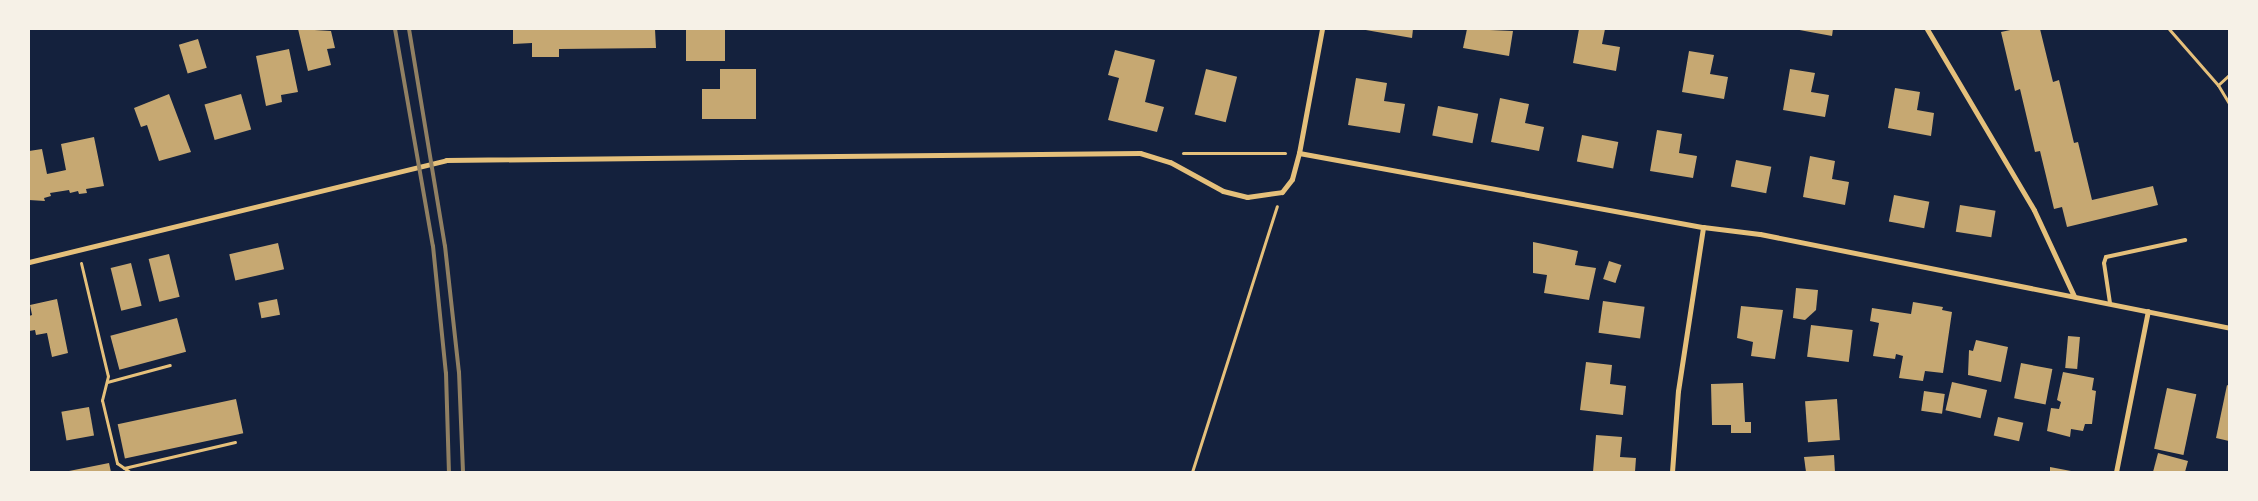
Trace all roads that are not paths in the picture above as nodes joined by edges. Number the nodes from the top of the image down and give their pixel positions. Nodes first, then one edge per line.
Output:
1 (1322, 29) edge
2 (1927, 29) edge
3 (1299, 153) junction
4 (1703, 227) junction
5 (2185, 240) dead end
6 (29, 262) edge
7 (2074, 296) junction
8 (2110, 303) junction
9 (2148, 311) junction
10 (2229, 328) edge
11 (1672, 472) edge
12 (2116, 472) edge

1 - 3 street
2 - 7 street
3 - 4 street
3 - 6 street
4 - 7 street
4 - 11 street
5 - 8 lane
7 - 8 street
8 - 9 street
9 - 10 street
9 - 12 street

